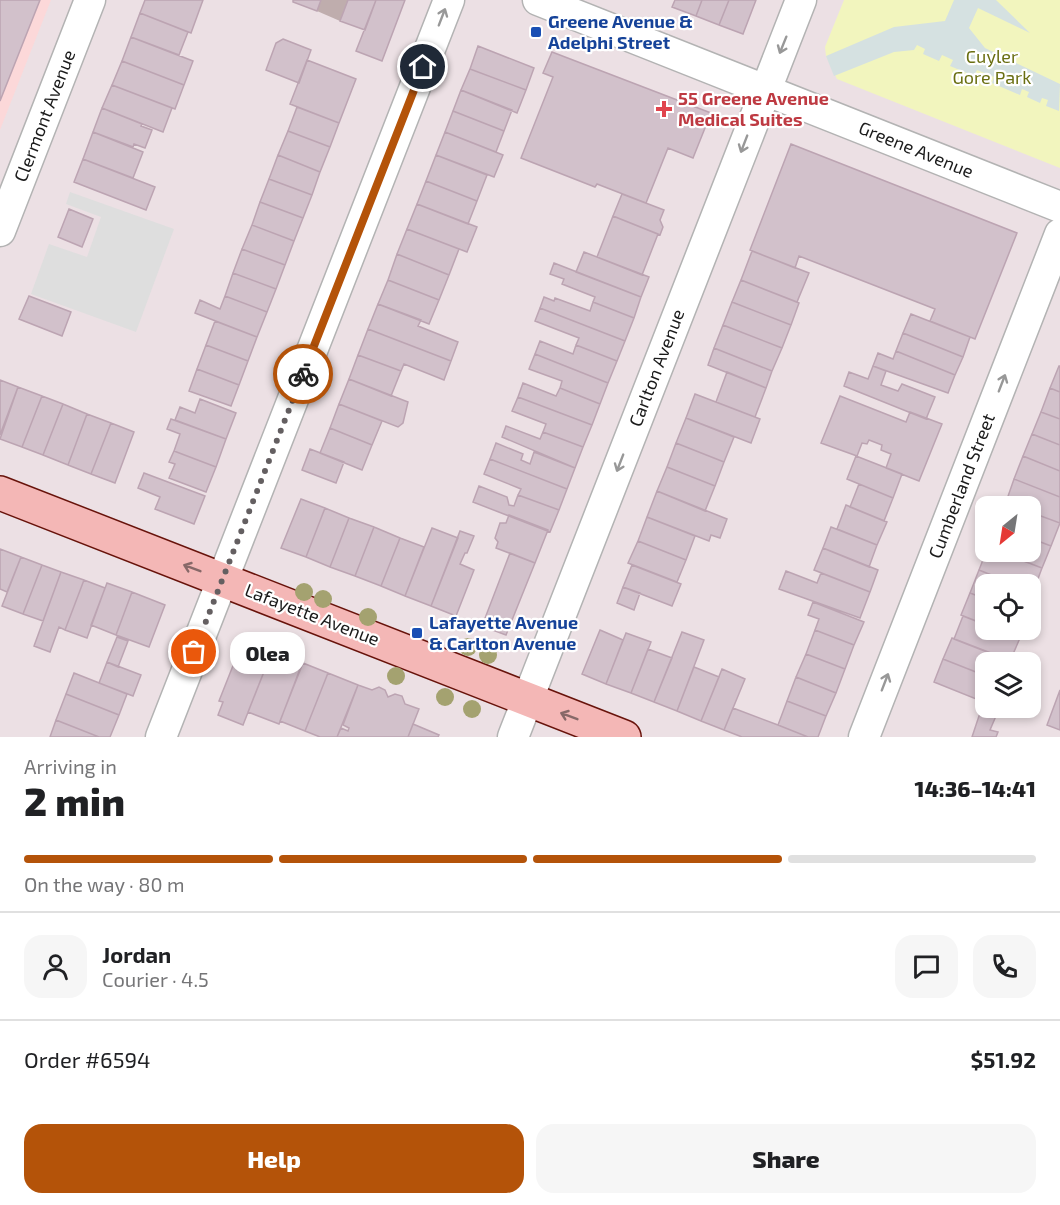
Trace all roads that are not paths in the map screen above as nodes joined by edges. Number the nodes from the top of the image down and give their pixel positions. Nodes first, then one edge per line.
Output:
1 (90, 0) edge
2 (449, 0) edge
3 (538, 0) edge
4 (801, 0) edge
5 (766, 90) junction
6 (1060, 207) edge
7 (0, 231) edge
8 (1060, 234) edge
9 (0, 493) edge
10 (223, 580) junction
11 (528, 700) junction
12 (161, 737) edge
13 (513, 737) edge
14 (624, 737) edge
15 (864, 737) edge

1 - 7 street, Clermont Avenue
10 -> 2 street
3 - 5 street, Greene Avenue
4 -> 5 street, Carlton Avenue
5 - 6 street, Greene Avenue
5 -> 11 street, Carlton Avenue
15 -> 8 street, Cumberland Street
10 -> 9 main road, Lafayette Avenue
10 - 11 main road, Lafayette Avenue
10 - 12 street
11 - 13 street, Carlton Avenue
14 -> 11 main road, Lafayette Avenue

